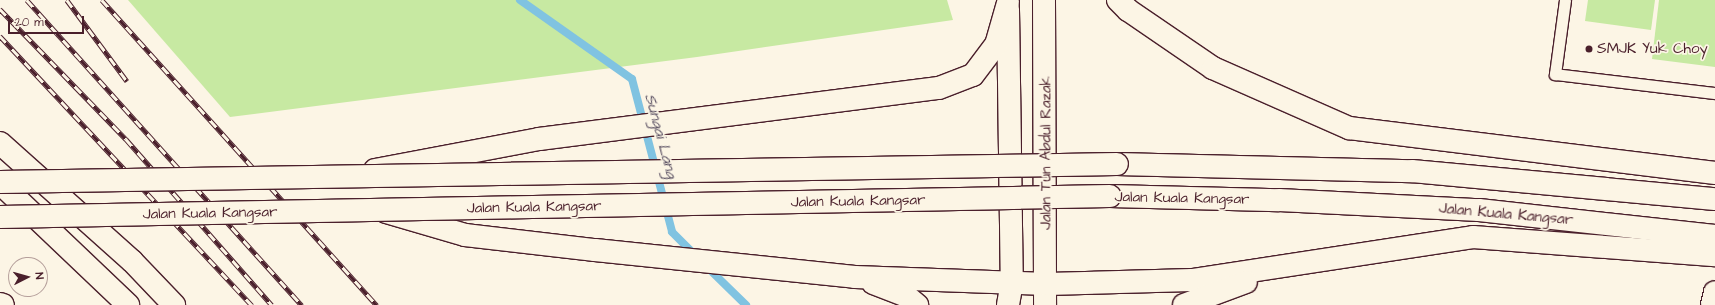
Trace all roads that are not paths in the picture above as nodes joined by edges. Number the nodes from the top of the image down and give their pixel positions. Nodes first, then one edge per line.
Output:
1 (1044, 0) edge
2 (1118, 0) edge
3 (1565, 0) edge
4 (1008, 2) edge
5 (1715, 93) edge
6 (0, 143) edge
7 (1715, 173) edge
8 (338, 177) junction
9 (0, 183) edge
10 (1710, 199) edge
11 (379, 210) junction
12 (0, 217) edge
13 (1715, 236) edge
14 (1715, 255) edge
15 (1289, 267) junction
16 (854, 277) junction
17 (1012, 282) junction
18 (1715, 292) edge
19 (1046, 295) edge
20 (128, 305) edge
21 (174, 305) edge
22 (917, 305) edge
23 (1008, 305) edge
24 (1184, 305) edge
25 (1712, 305) edge

1 - 19 main road, Jalan Tun Abdul Razak
2 - 7 main road
3 - 5 lane
4 - 8 main road, bridge
4 - 17 main road
6 - 21 main road
8 - 9 main road, bridge
8 - 10 main road, bridge
9 - 20 main road
11 - 12 main road, Jalan Kuala Kangsar, bridge
11 - 13 main road, Jalan Kuala Kangsar, bridge
11 - 16 main road
14 - 15 main road
15 - 19 main road
15 - 24 main road
16 - 17 main road
16 - 22 main road
17 - 19 main road
17 - 23 main road
18 - 25 main road

